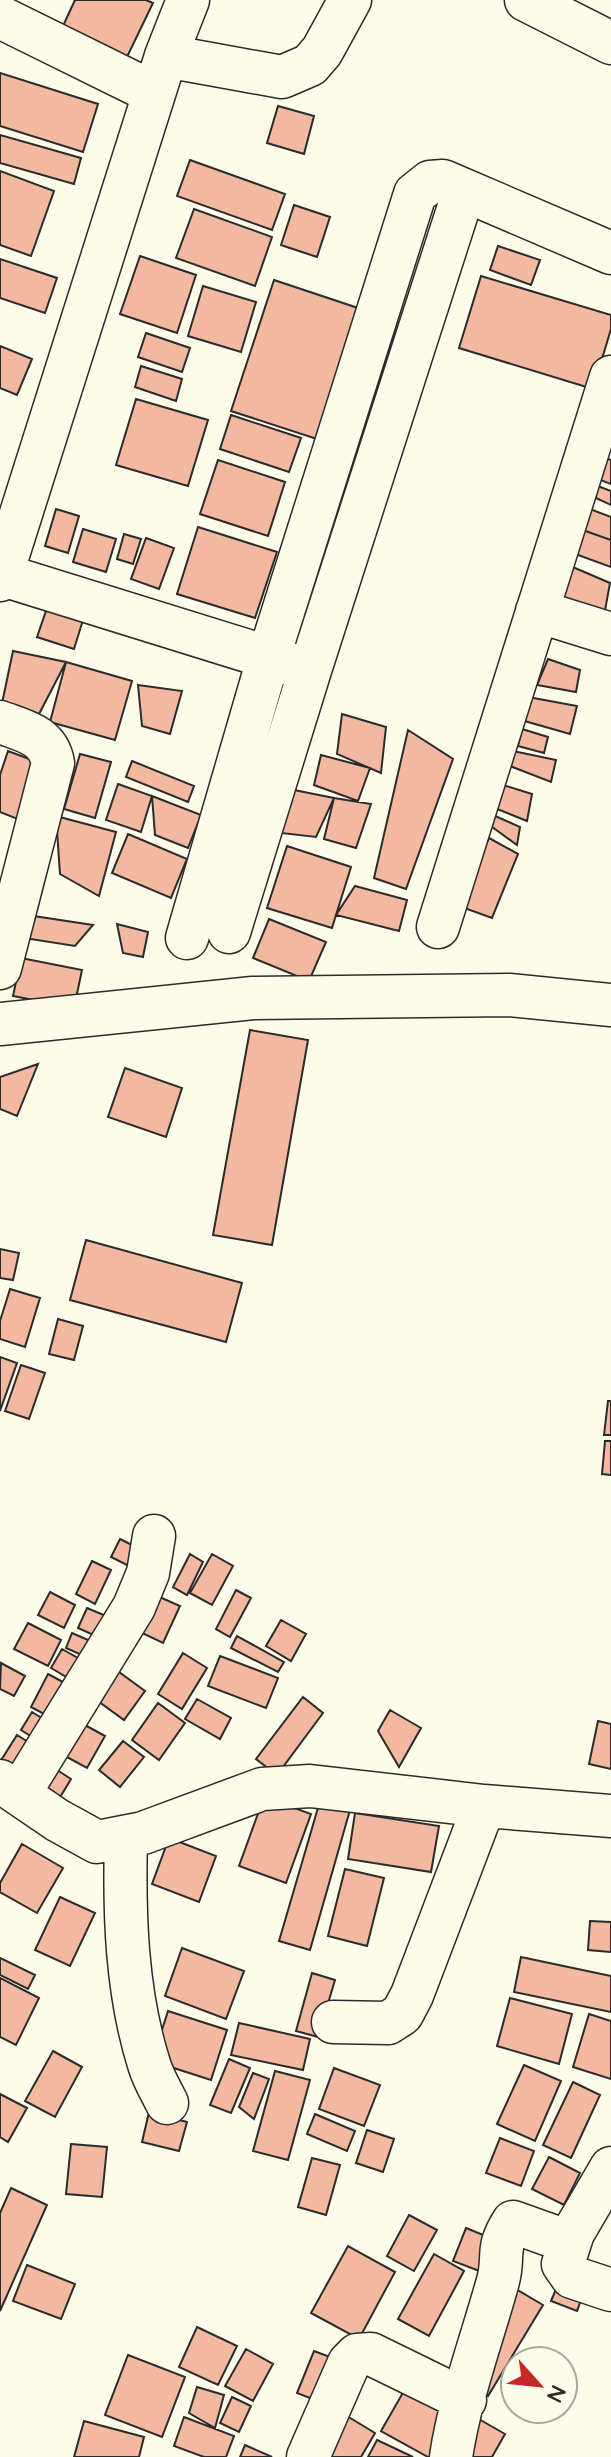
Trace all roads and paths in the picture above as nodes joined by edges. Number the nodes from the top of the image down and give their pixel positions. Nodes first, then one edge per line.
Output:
1 (188, 0) edge
2 (350, 0) edge
3 (526, 0) edge
4 (0, 17) edge
5 (611, 43) edge
6 (160, 74) junction
7 (464, 191) junction
8 (611, 253) edge
9 (611, 377) edge
10 (2, 577) edge
11 (537, 611) junction
12 (611, 634) edge
13 (269, 656) junction
14 (310, 670) junction
15 (0, 722) edge
16 (438, 927) dead end
17 (229, 932) dead end
18 (187, 938) dead end
19 (0, 968) edge
20 (611, 1005) edge
21 (0, 1024) edge
22 (154, 1536) dead end
23 (9, 1788) edge
24 (484, 1806) junction
25 (611, 1816) edge
26 (126, 1837) junction
27 (333, 2022) dead end
28 (167, 2103) dead end
29 (611, 2168) edge
30 (569, 2242) junction
31 (611, 2290) edge
32 (465, 2400) junction
33 (308, 2457) edge
34 (451, 2457) edge

1 - 6 street
2 - 6 street
3 - 5 street
4 - 6 street
6 - 10 street
7 - 8 street
7 - 13 street
7 - 14 street
9 - 11 street
10 - 13 street
11 - 12 street
11 - 16 street
13 - 14 street
13 - 18 street
14 - 17 street
15 - 19 street
20 - 21 street
22 - 23 street
23 - 26 street
24 - 25 street
24 - 26 street
24 - 27 street
26 - 28 street
29 - 30 street
30 - 31 street
30 - 32 street
32 - 33 street
32 - 34 street

